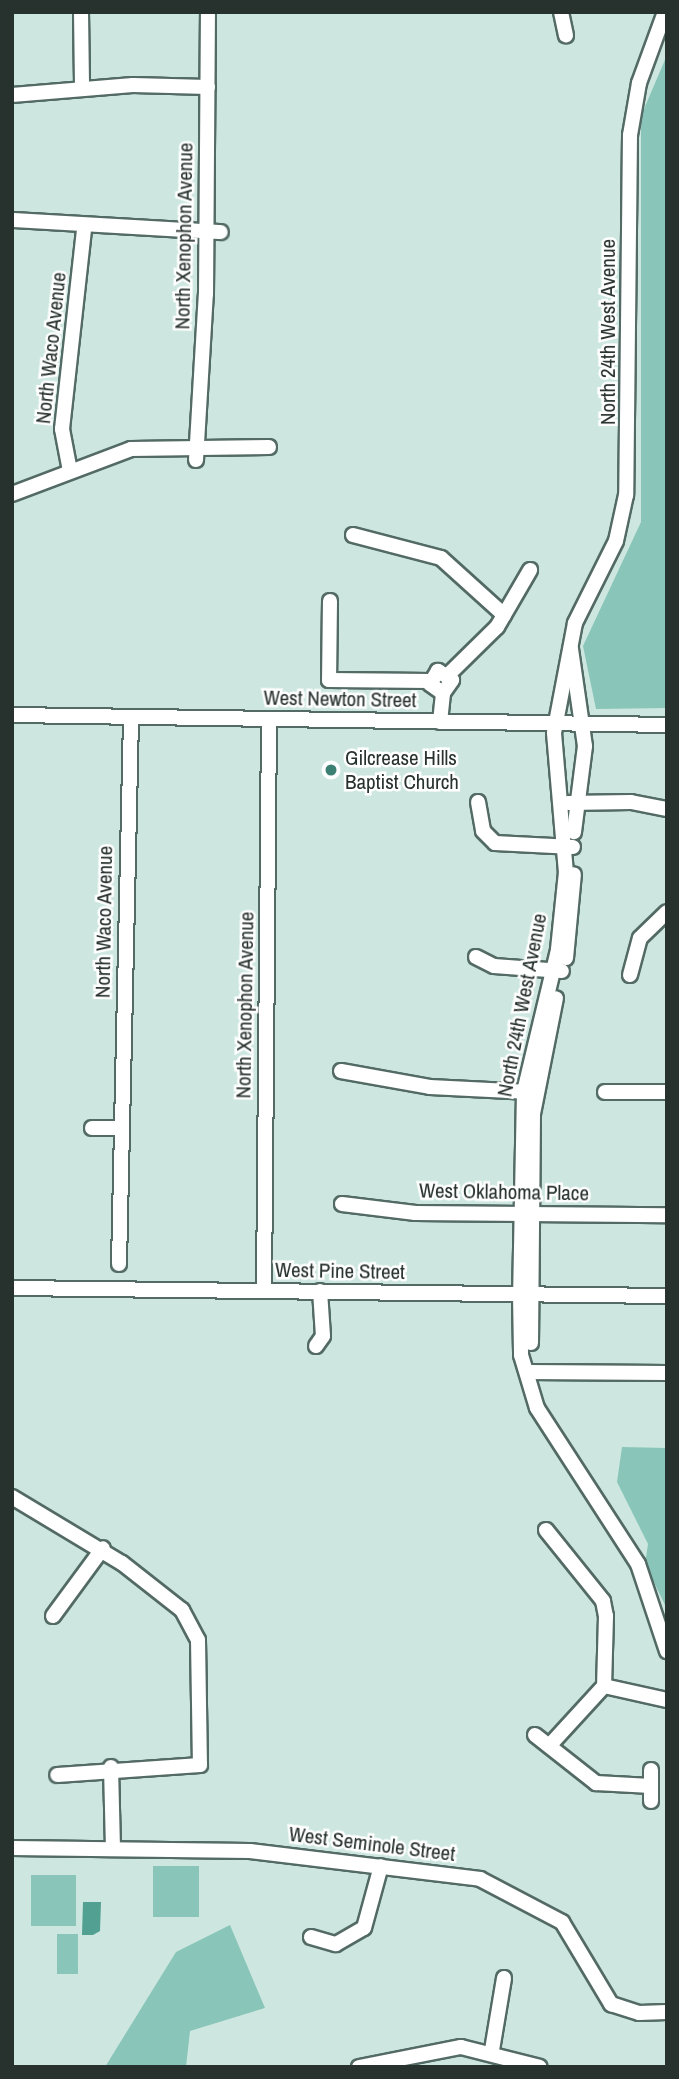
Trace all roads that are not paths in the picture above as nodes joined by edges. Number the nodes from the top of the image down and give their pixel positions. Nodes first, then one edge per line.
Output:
1 (80, 12) edge
2 (208, 12) edge
3 (561, 12) edge
4 (665, 12) edge
5 (566, 35) dead end
6 (208, 87) junction
7 (82, 88) junction
8 (12, 95) edge
9 (12, 220) edge
10 (84, 229) junction
11 (214, 232) junction
12 (269, 447) dead end
13 (196, 453) junction
14 (70, 471) junction
15 (12, 494) edge
16 (353, 535) dead end
17 (530, 570) dead end
18 (330, 601) dead end
19 (504, 615) junction
20 (571, 647) junction
21 (449, 674) junction
22 (430, 681) junction
23 (443, 693) junction
24 (12, 715) edge
25 (131, 717) junction
26 (270, 719) junction
27 (440, 722) junction
28 (555, 723) junction
29 (585, 724) junction
30 (667, 725) edge
31 (478, 802) dead end
32 (569, 803) junction
33 (667, 809) edge
34 (570, 847) junction
35 (667, 912) edge
36 (476, 957) dead end
37 (558, 970) junction
38 (630, 975) dead end
39 (341, 1071) dead end
40 (529, 1092) junction
41 (605, 1092) dead end
42 (667, 1092) edge
43 (92, 1128) dead end
44 (122, 1128) junction
45 (342, 1204) dead end
46 (526, 1214) junction
47 (667, 1215) edge
48 (119, 1264) dead end
49 (12, 1288) edge
50 (264, 1291) junction
51 (526, 1294) junction
52 (667, 1296) edge
53 (528, 1372) junction
54 (667, 1373) edge
55 (12, 1497) edge
56 (546, 1530) dead end
57 (103, 1548) junction
58 (52, 1616) dead end
59 (667, 1651) edge
60 (604, 1686) junction
61 (667, 1691) edge
62 (633, 1694) junction
63 (667, 1700) edge
64 (535, 1735) dead end
65 (549, 1746) junction
66 (111, 1767) junction
67 (651, 1770) dead end
68 (57, 1775) dead end
69 (12, 1848) edge
70 (113, 1849) junction
71 (381, 1866) junction
72 (311, 1937) dead end
73 (504, 1978) dead end
74 (667, 2012) edge
75 (492, 2050) junction
76 (359, 2067) edge
77 (540, 2067) edge

1 - 7 street
2 - 6 street, North Xenophon Avenue
3 - 5 street
4 - 20 street, North 24th West Avenue
6 - 7 street
6 - 11 street, North Xenophon Avenue
7 - 8 street
9 - 10 street
10 - 11 street
10 - 14 street, North Waco Avenue
11 - 13 street, North Xenophon Avenue
12 - 13 street
13 - 14 street
14 - 15 street
16 - 19 street
17 - 19 street
18 - 22 street
19 - 21 street
20 - 28 street, North 24th West Avenue
20 - 29 street, North 24th West Avenue
21 - 22 street
21 - 23 street
22 - 23 street
23 - 27 street
24 - 25 street, West Newton Street
25 - 26 street, West Newton Street
25 - 44 street, North Waco Avenue
26 - 27 street, West Newton Street
26 - 50 street, North Xenophon Avenue
27 - 28 street, West Newton Street
28 - 29 street, West Newton Street
28 - 32 street, North 24th West Avenue
29 - 30 street, West Newton Street
29 - 32 street, North 24th West Avenue
31 - 34 street
32 - 33 street
32 - 34 street, North 24th West Avenue
34 - 37 street, North 24th West Avenue
35 - 38 street
36 - 37 street
37 - 40 street, North 24th West Avenue
39 - 40 street
40 - 46 street, North 24th West Avenue
41 - 42 street
43 - 44 street
44 - 48 street, North Waco Avenue
45 - 46 street, West Oklahoma Place
46 - 47 street, West Oklahoma Place
46 - 51 street, North 24th West Avenue
49 - 50 street, West Pine Street
50 - 51 street, West Pine Street
51 - 52 street, West Pine Street
51 - 53 street, North 24th West Avenue
53 - 54 street
53 - 59 street, North 24th West Avenue
55 - 57 street
56 - 60 street
57 - 58 street
57 - 66 street
60 - 62 street
60 - 65 street
61 - 62 street
62 - 63 street
64 - 65 street
65 - 67 street
66 - 68 street
66 - 70 street
69 - 70 street, West Seminole Street
70 - 71 street, West Seminole Street
71 - 72 street
71 - 74 street, West Seminole Street
73 - 75 street
75 - 76 street
75 - 77 street

